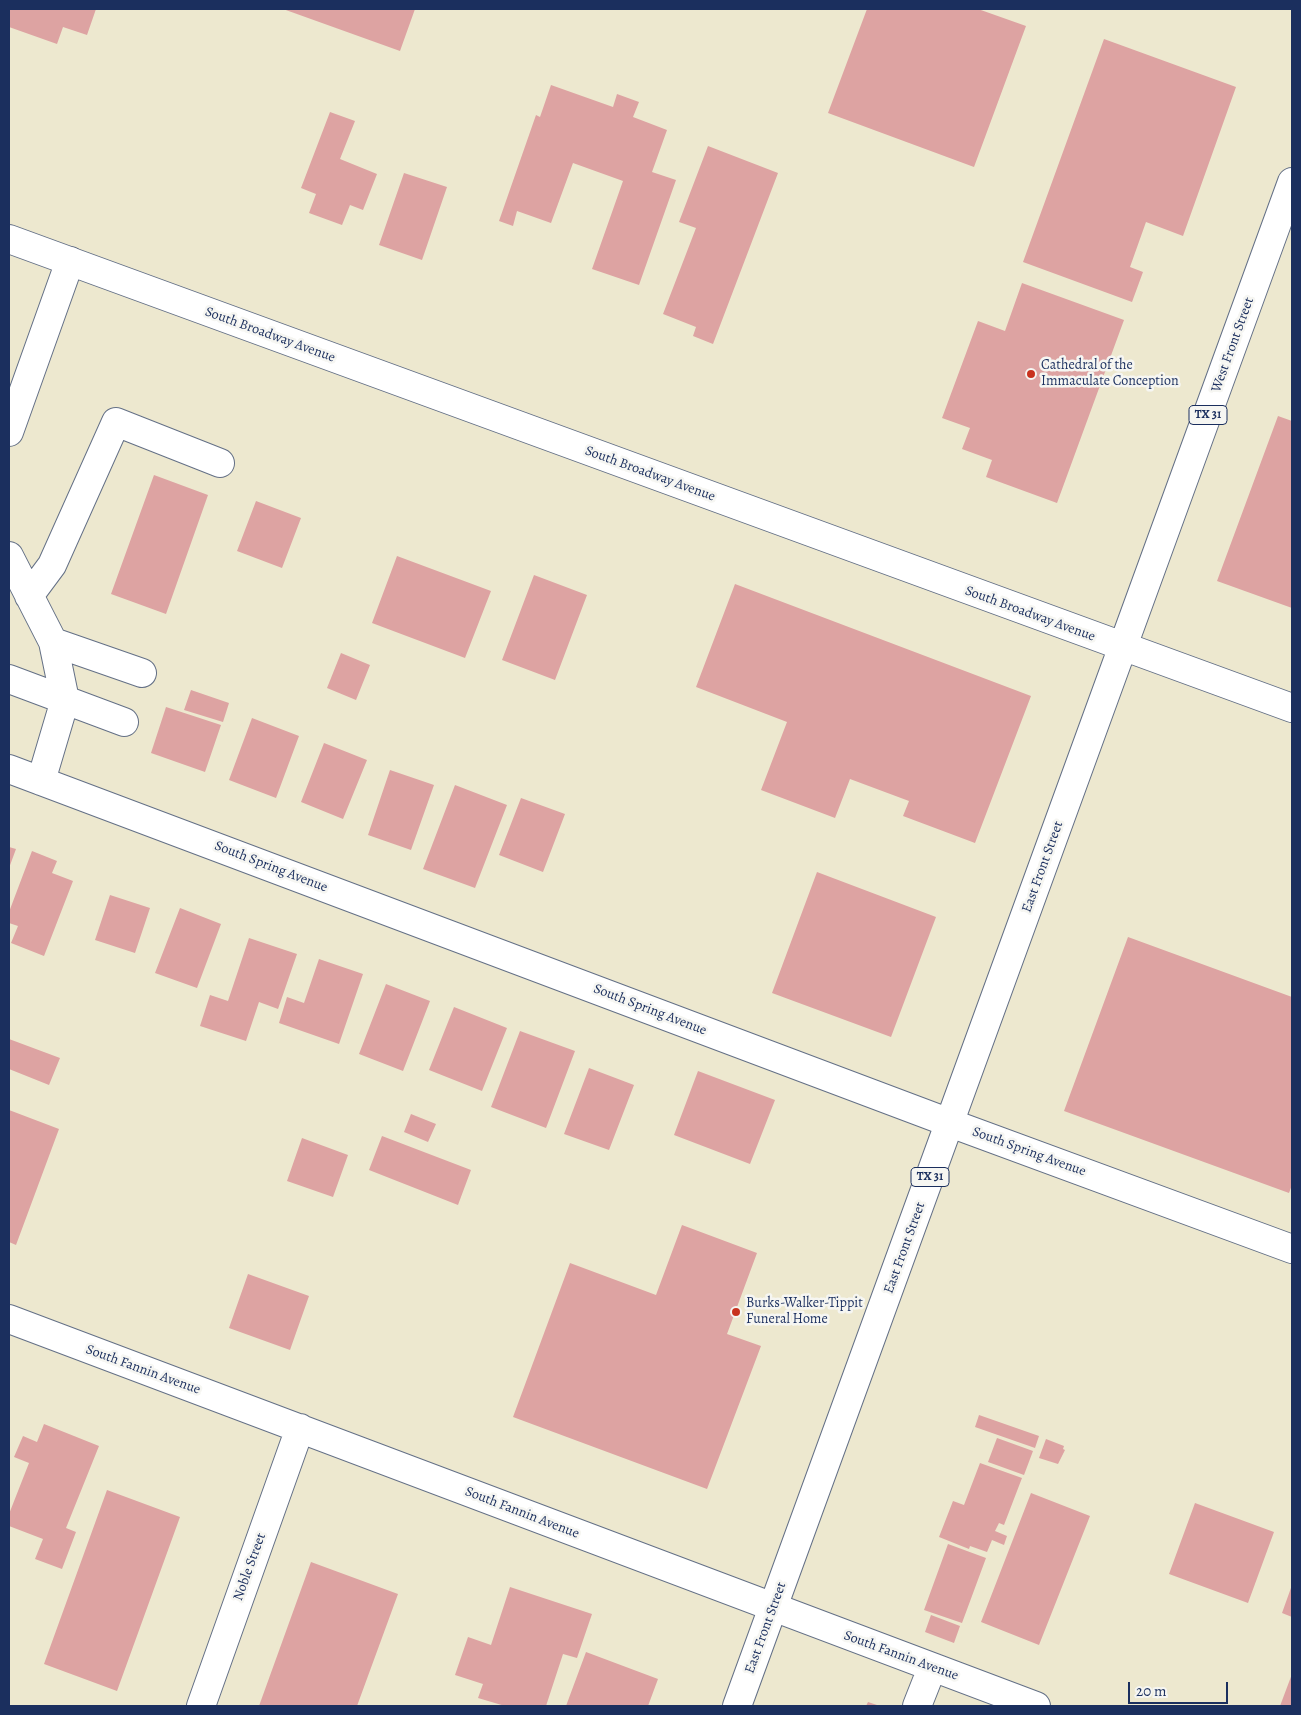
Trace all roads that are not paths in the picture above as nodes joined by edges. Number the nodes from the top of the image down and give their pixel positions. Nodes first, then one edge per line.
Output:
1 (1292, 182) edge
2 (9, 239) edge
3 (70, 261) junction
4 (9, 432) edge
5 (220, 463) dead end
6 (9, 556) edge
7 (29, 596) junction
8 (53, 642) junction
9 (1123, 648) junction
10 (142, 673) dead end
11 (9, 679) edge
12 (65, 700) junction
13 (1292, 708) edge
14 (124, 722) dead end
15 (9, 769) edge
16 (41, 781) junction
17 (950, 1123) junction
18 (1292, 1249) edge
19 (9, 1319) edge
20 (300, 1428) junction
21 (773, 1609) junction
22 (932, 1668) junction
23 (200, 1706) edge
24 (737, 1706) edge
25 (917, 1706) edge
26 (1036, 1706) edge

1 - 9 main road, West Front Street / TX 31
2 - 3 main road, South Broadway Avenue
3 - 4 main road
3 - 9 main road, South Broadway Avenue
5 - 7 main road
6 - 7 main road
7 - 8 main road
8 - 10 main road
8 - 12 main road
9 - 13 main road, South Broadway Avenue
9 - 17 main road, East Front Street / TX 31
11 - 12 main road
12 - 14 main road
12 - 16 main road
15 - 16 main road, South Spring Avenue
16 - 17 main road, South Spring Avenue
17 - 18 main road, South Spring Avenue
17 - 21 main road, East Front Street / TX 31
19 - 20 main road, South Fannin Avenue
20 - 21 main road, South Fannin Avenue
20 - 23 main road, Noble Street
21 - 22 main road, South Fannin Avenue
21 - 24 main road, East Front Street / TX 31
22 - 25 main road
22 - 26 main road, South Fannin Avenue

